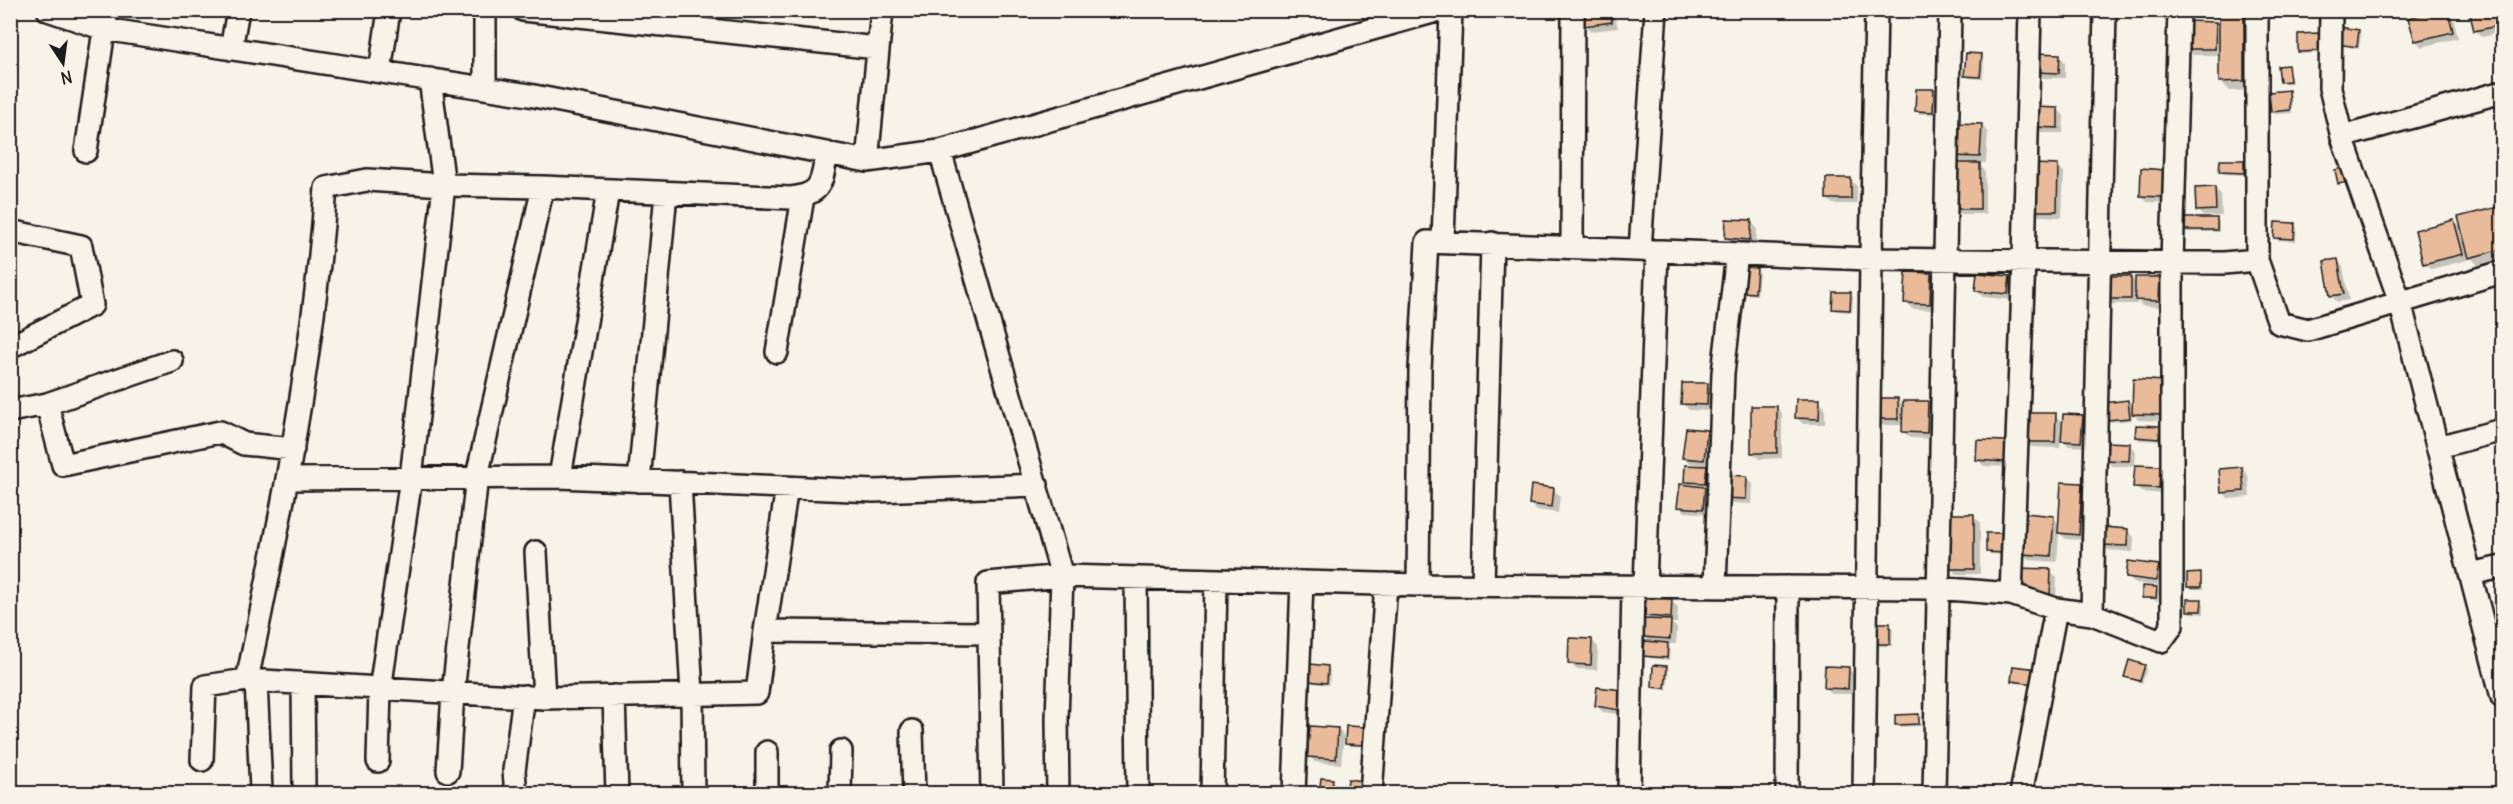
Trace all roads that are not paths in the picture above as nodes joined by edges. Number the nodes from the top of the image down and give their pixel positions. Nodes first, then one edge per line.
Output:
1 (238, 10) edge
2 (389, 10) edge
3 (485, 10) edge
4 (523, 10) edge
5 (882, 10) edge
6 (1440, 10) edge
7 (1451, 10) edge
8 (1573, 10) edge
9 (1656, 10) edge
10 (1876, 10) edge
11 (1950, 10) edge
12 (2030, 10) edge
13 (2105, 10) edge
14 (2179, 10) edge
15 (2257, 10) edge
16 (2331, 10) edge
17 (52, 11) edge
18 (105, 20) edge
19 (877, 48) junction
20 (231, 49) junction
21 (380, 72) junction
22 (430, 80) junction
23 (485, 88) junction
24 (2502, 92) edge
25 (2342, 137) junction
26 (86, 151) dead end
27 (940, 151) junction
28 (826, 153) junction
29 (867, 161) junction
30 (444, 185) junction
31 (543, 187) junction
32 (608, 191) junction
33 (666, 193) junction
34 (803, 197) junction
35 (10, 231) edge
36 (1443, 242) junction
37 (1492, 243) junction
38 (1572, 247) junction
39 (1649, 250) junction
40 (1737, 254) junction
41 (1871, 260) junction
42 (1947, 260) junction
43 (2257, 260) junction
44 (2024, 261) junction
45 (2101, 262) junction
46 (2172, 263) junction
47 (2502, 272) edge
48 (2400, 302) junction
49 (10, 346) edge
50 (777, 352) dead end
51 (172, 361) dead end
52 (47, 404) junction
53 (10, 411) edge
54 (2502, 430) edge
55 (2438, 447) junction
56 (293, 448) junction
57 (477, 476) junction
58 (560, 477) junction
59 (411, 478) junction
60 (288, 479) junction
61 (639, 481) junction
62 (680, 483) junction
63 (1037, 485) junction
64 (787, 487) junction
65 (536, 552) dead end
66 (2502, 567) edge
67 (2470, 574) junction
68 (1062, 576) junction
69 (1137, 578) junction
70 (1216, 580) junction
71 (1302, 582) junction
72 (1386, 584) junction
73 (1418, 585) junction
74 (1483, 585) junction
75 (1639, 586) junction
76 (1715, 586) junction
77 (1868, 586) junction
78 (1788, 587) junction
79 (1936, 588) junction
80 (2011, 594) junction
81 (2056, 609) junction
82 (2092, 614) junction
83 (765, 631) junction
84 (989, 633) junction
85 (251, 680) junction
86 (303, 684) junction
87 (380, 690) junction
88 (453, 693) junction
89 (692, 694) junction
90 (614, 696) junction
91 (534, 697) junction
92 (2502, 698) edge
93 (912, 731) dead end
94 (841, 751) dead end
95 (767, 752) dead end
96 (202, 760) dead end
97 (378, 761) dead end
98 (448, 771) dead end
99 (304, 784) dead end
100 (261, 790) dead end
101 (516, 794) edge
102 (617, 794) edge
103 (693, 794) edge
104 (767, 794) edge
105 (840, 794) edge
106 (914, 794) edge
107 (992, 794) edge
108 (1058, 794) edge
109 (1138, 794) edge
110 (1212, 794) edge
111 (1294, 794) edge
112 (1371, 794) edge
113 (1629, 794) edge
114 (1786, 794) edge
115 (1864, 794) edge
116 (1934, 794) edge
117 (2021, 794) edge

1 - 20 street
2 - 21 street
3 - 23 street
4 - 19 street
5 - 19 street
6 - 27 street
7 - 36 street
8 - 38 street
9 - 39 street
10 - 41 street
11 - 42 street
12 - 44 street
13 - 45 street
14 - 46 street
15 - 43 street
16 - 25 street
17 - 18 street
18 - 20 street
18 - 26 street
19 - 29 street
20 - 21 street
21 - 22 street
22 - 23 street
22 - 30 street
23 - 28 street
24 - 25 street
25 - 48 street
27 - 29 street
27 - 63 street
28 - 29 street
28 - 34 street
30 - 31 street
30 - 56 street
30 - 59 street
31 - 32 street
31 - 57 street
32 - 33 street
32 - 58 street
33 - 34 street
33 - 61 street
34 - 50 street
35 - 49 street
36 - 37 street
36 - 73 street
37 - 38 street
37 - 74 street
38 - 39 street
39 - 40 street
39 - 75 street
40 - 41 street
40 - 76 street
41 - 42 street
41 - 77 street
42 - 44 street
42 - 79 street
43 - 46 street
43 - 48 street
44 - 45 street
44 - 80 street
45 - 46 street
45 - 82 street
46 - 82 street
47 - 48 street
48 - 55 street
51 - 52 street
52 - 53 street
52 - 56 street
54 - 55 street
55 - 67 street
56 - 60 street
57 - 58 street
57 - 59 street
57 - 88 street
58 - 61 street
59 - 60 street
59 - 87 street
60 - 85 street
61 - 62 street
62 - 64 street
62 - 89 street
63 - 64 street
63 - 68 street
64 - 83 street
65 - 91 street
66 - 67 street
67 - 92 street
68 - 69 street
68 - 84 street
68 - 108 street
69 - 70 street
69 - 109 street
70 - 71 street
70 - 110 street
71 - 72 street
71 - 111 street
72 - 73 street
72 - 112 street
73 - 74 street
74 - 75 street
75 - 76 street
75 - 113 street
76 - 78 street
77 - 78 street
77 - 79 street
77 - 115 street
78 - 114 street
79 - 80 street
79 - 116 street
80 - 81 street
81 - 82 street
81 - 117 street
83 - 84 street
83 - 89 street
84 - 107 street
85 - 86 street
85 - 96 street
85 - 100 street
86 - 87 street
86 - 99 street
87 - 88 street
87 - 97 street
88 - 91 street
88 - 98 street
89 - 90 street
89 - 103 street
90 - 91 street
90 - 102 street
91 - 101 street
93 - 106 street
94 - 105 street
95 - 104 street

